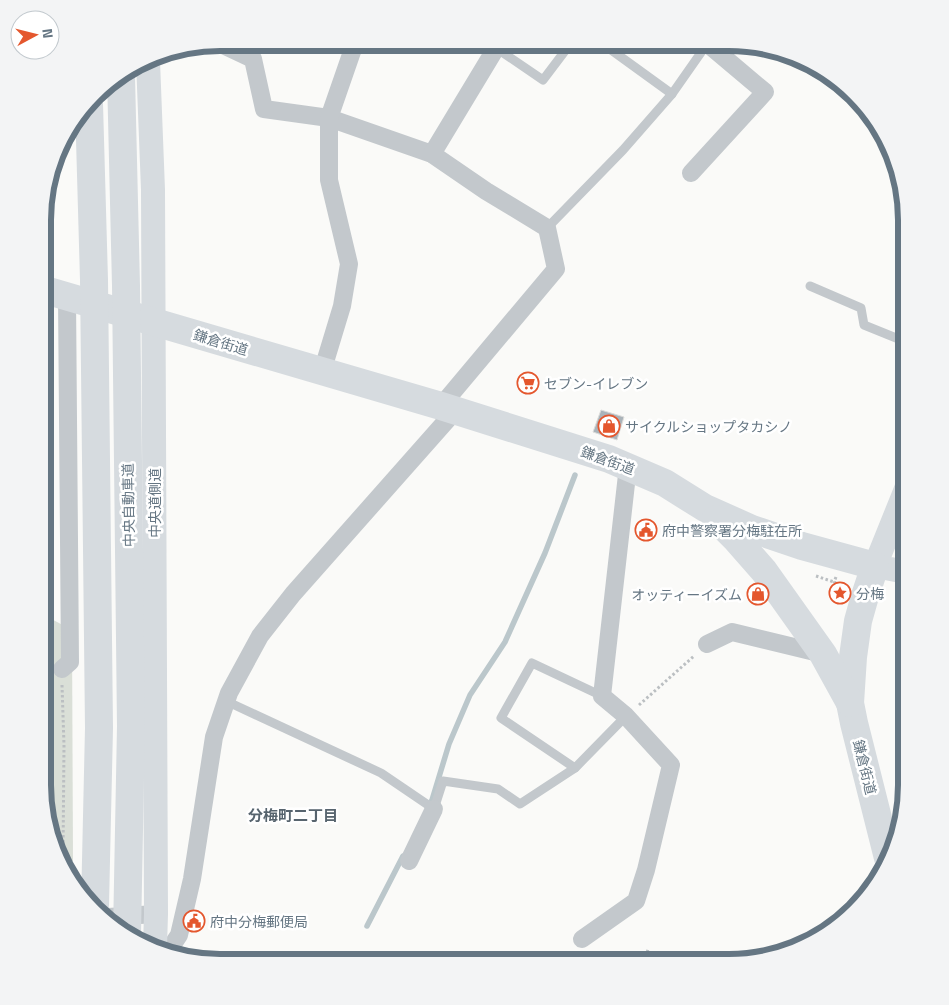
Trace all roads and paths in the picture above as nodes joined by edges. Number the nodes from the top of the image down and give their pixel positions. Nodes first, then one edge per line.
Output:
1 (494, 51) edge
2 (504, 51) edge
3 (565, 51) edge
4 (613, 51) edge
5 (703, 51) edge
6 (716, 51) edge
7 (238, 52) edge
8 (352, 52) edge
9 (148, 68) edge
10 (121, 84) edge
11 (672, 94) junction
12 (89, 114) edge
13 (329, 118) junction
14 (432, 154) junction
15 (691, 173) dead end
16 (547, 228) junction
17 (810, 286) dead end
18 (56, 294) edge
19 (154, 322) junction
20 (897, 338) edge
21 (322, 372) junction
22 (448, 408) junction
23 (628, 466) junction
24 (705, 508) junction
25 (897, 511) edge
26 (875, 566) junction
27 (897, 570) edge
28 (810, 574) dead end
29 (834, 582) dead end
30 (707, 644) joint
31 (823, 654) junction
32 (52, 655) edge
33 (62, 669) junction
34 (602, 696) junction
35 (226, 701) junction
36 (850, 702) junction
37 (626, 716) junction
38 (575, 768) junction
39 (434, 809) junction
40 (64, 848) edge
41 (885, 848) edge
42 (409, 861) dead end
43 (95, 898) edge
44 (156, 914) junction
45 (114, 917) edge
46 (127, 925) edge
47 (582, 939) dead end
48 (155, 941) edge
49 (172, 946) edge
50 (648, 950) dead end
51 (647, 953) edge

1 - 14 street
2 - 3 lane
4 - 11 lane
5 - 11 lane
6 - 15 street
7 - 13 street
8 - 13 street
9 - 19 street, 中央道側道
10 - 46 main road, 中央自動車道
11 - 16 lane
12 - 43 main road
13 - 14 street
13 - 21 street
14 - 16 street
16 - 22 street
17 - 20 lane
18 - 19 main road, 鎌倉街道
18 - 33 street
19 - 21 main road, 鎌倉街道
19 - 44 street, 中央道側道
21 - 22 main road, 鎌倉街道
22 - 23 main road, 鎌倉街道
22 - 35 street
23 - 24 main road, 鎌倉街道
23 - 34 street
24 - 26 main road, 鎌倉街道
24 - 31 main road
25 - 26 street
26 - 27 street
26 - 36 main road, 鎌倉街道
28 - 29 path
30 - 31 street
30 - 37 path
31 - 36 main road
32 - 33 path
33 - 40 path
34 - 37 street
34 - 38 lane
35 - 39 lane
35 - 49 street
36 - 41 main road, 鎌倉街道
37 - 38 lane
37 - 47 street
38 - 39 lane
39 - 42 street
44 - 45 street
44 - 48 street, 中央道側道
50 - 51 path

